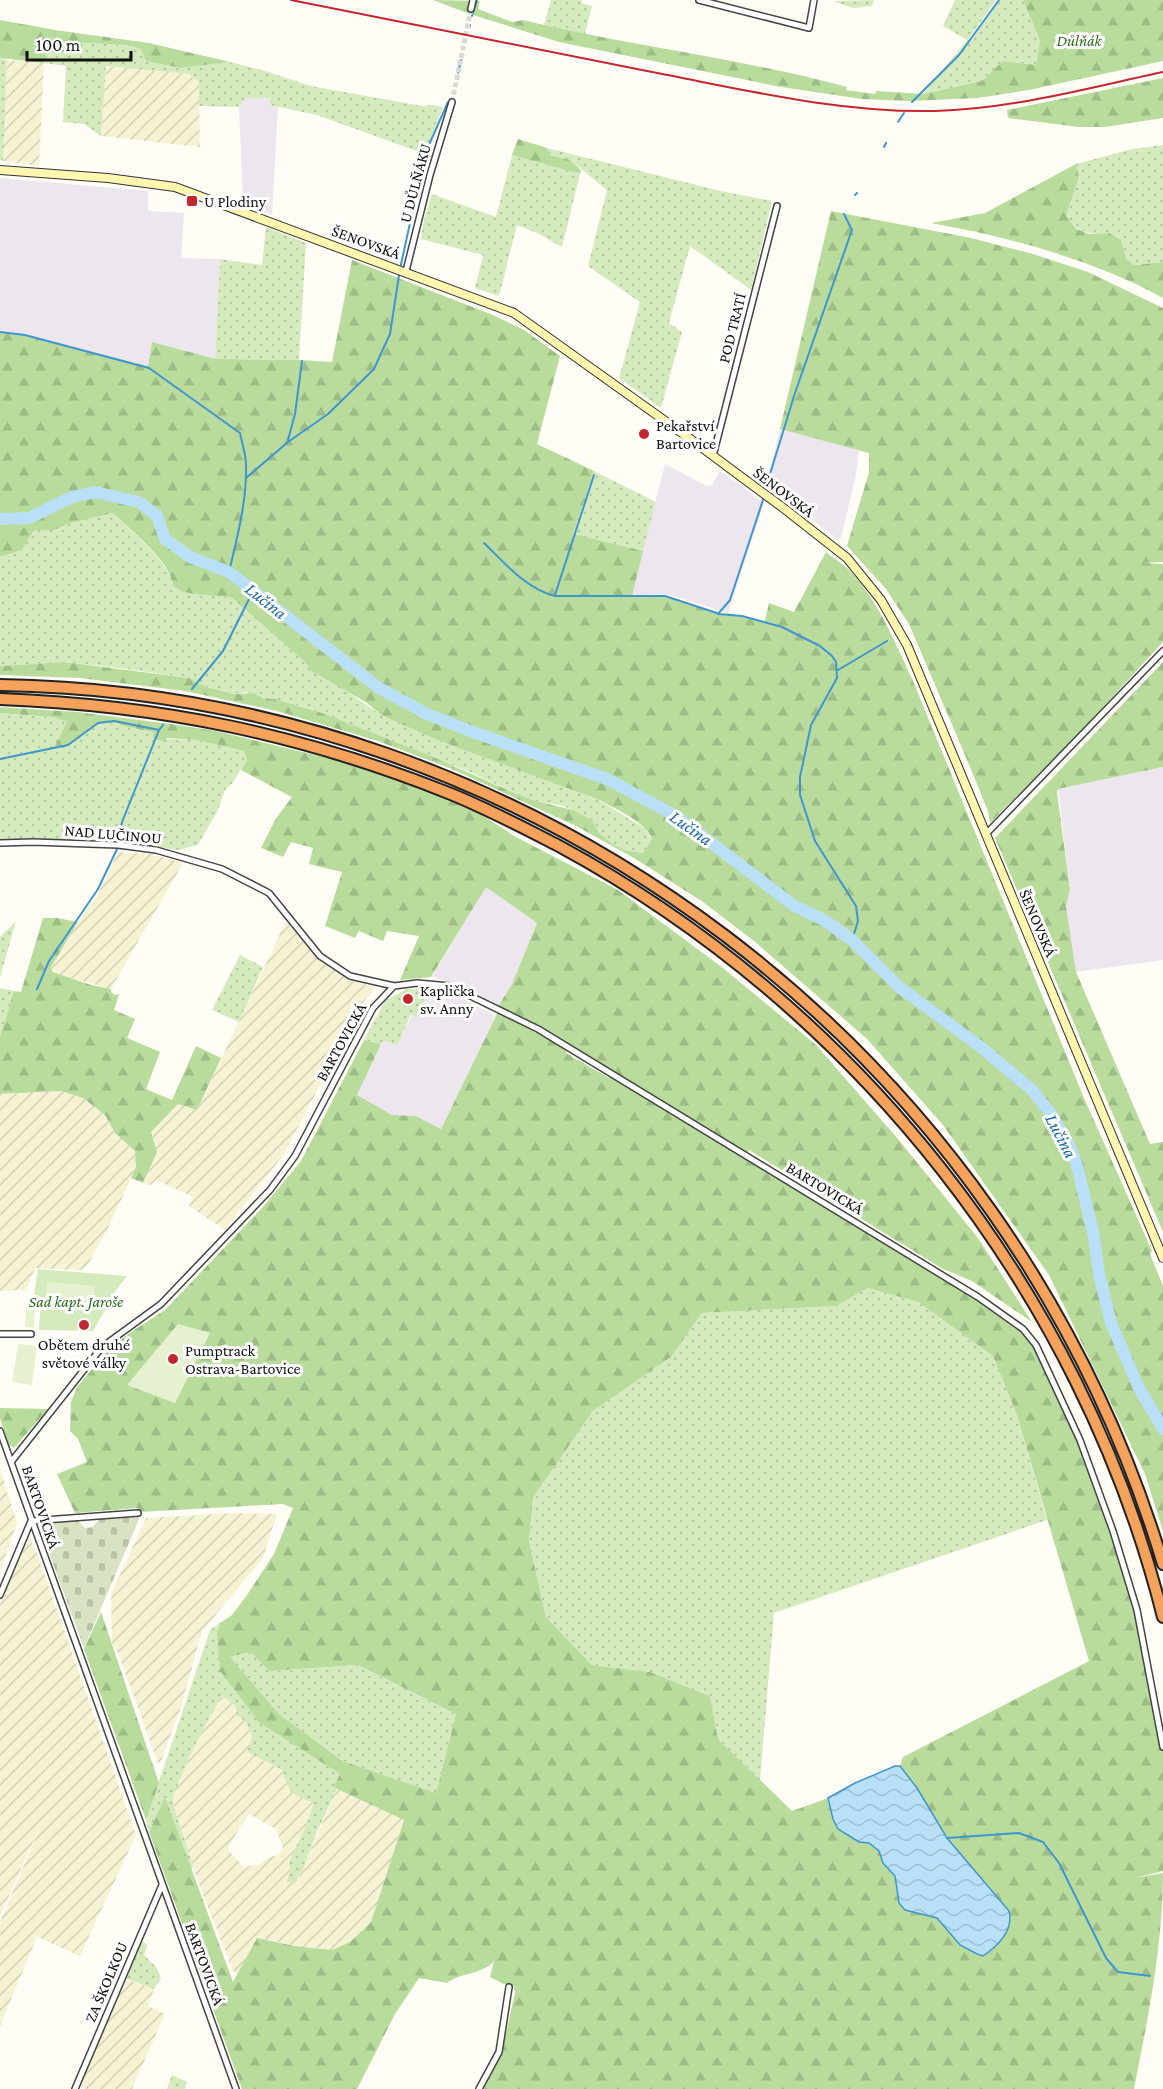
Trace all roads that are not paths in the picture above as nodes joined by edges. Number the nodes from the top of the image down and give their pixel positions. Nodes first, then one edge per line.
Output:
1 (473, 0) edge
2 (699, 0) edge
3 (814, 0) edge
4 (471, 9) tunnel mouth
5 (452, 102) tunnel mouth
6 (0, 170) edge
7 (777, 206) dead end
8 (406, 271) junction
9 (713, 456) junction
10 (1163, 651) edge
11 (0, 685) edge
12 (0, 699) edge
13 (986, 834) junction
14 (0, 843) edge
15 (393, 986) junction
16 (1163, 1258) edge
17 (0, 1334) edge
18 (31, 1335) dead end
19 (0, 1431) edge
20 (11, 1462) junction
21 (138, 1513) dead end
22 (31, 1521) junction
23 (1163, 1564) edge
24 (0, 1595) edge
25 (1163, 1617) edge
26 (1163, 1747) edge
27 (162, 1885) junction
28 (508, 1987) dead end
29 (75, 2089) edge
30 (236, 2089) edge
31 (479, 2089) edge

1 - 4 street
2 - 3 street
5 - 8 street, U DŮLŇÁKU
6 - 8 street, ŠENOVSKÁ
7 - 9 street, POD TRATÍ
8 - 9 street, ŠENOVSKÁ
9 - 13 street, ŠENOVSKÁ
10 - 13 street
11 - 23 highway
12 - 25 highway
13 - 16 street, ŠENOVSKÁ
14 - 15 street, NAD LUČINOU
15 - 20 street, BARTOVICKÁ
15 - 26 street, BARTOVICKÁ
17 - 18 street
19 - 20 street
20 - 22 street, BARTOVICKÁ
21 - 22 street
22 - 24 street
22 - 27 street, BARTOVICKÁ
27 - 29 street, ZA ŠKOLKOU
27 - 30 street, BARTOVICKÁ
28 - 31 street

